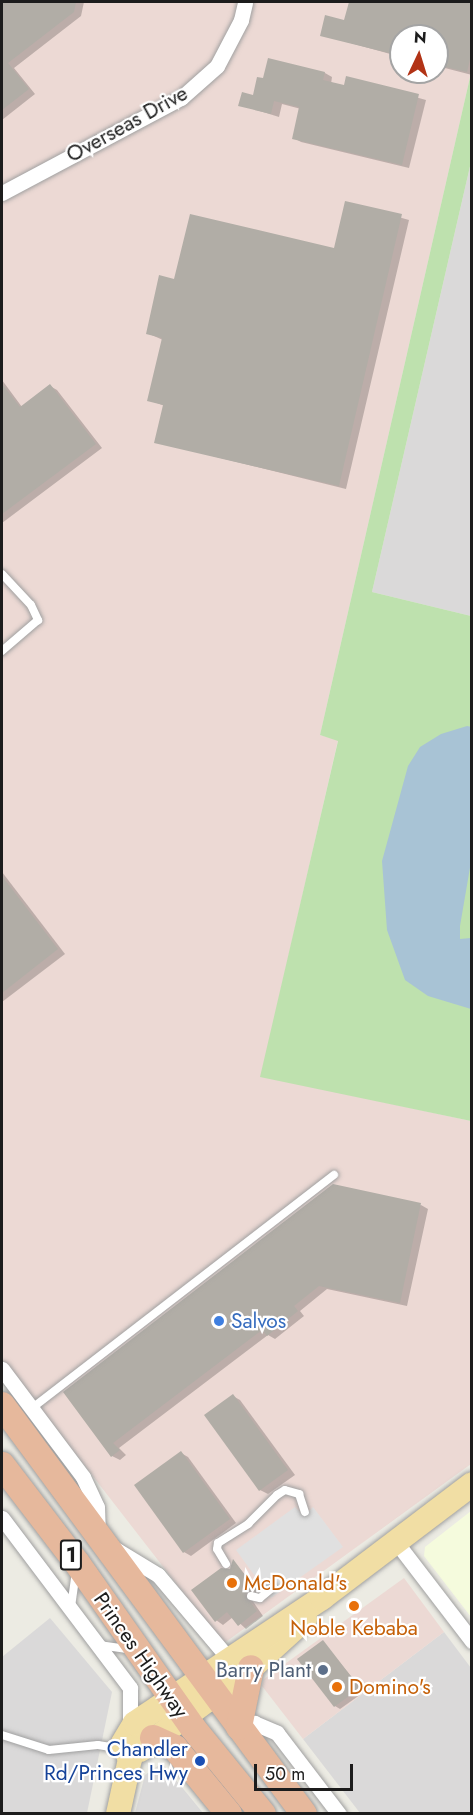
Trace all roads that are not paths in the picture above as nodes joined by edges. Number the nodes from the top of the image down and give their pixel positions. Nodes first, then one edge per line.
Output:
1 (245, 2) edge
2 (2, 193) edge
3 (2, 573) edge
4 (2, 651) edge
5 (334, 1175) dead end
6 (2, 1369) edge
7 (2, 1406) edge
8 (31, 1408) junction
9 (2, 1465) edge
10 (471, 1484) edge
11 (305, 1512) dead end
12 (2, 1518) edge
13 (104, 1538) junction
14 (396, 1542) junction
15 (77, 1563) junction
16 (226, 1564) dead end
17 (273, 1587) dead end
18 (251, 1596) dead end
19 (71, 1609) junction
20 (471, 1641) edge
21 (97, 1645) junction
22 (136, 1650) junction
23 (240, 1663) junction
24 (208, 1685) junction
25 (177, 1706) junction
26 (238, 1727) junction
27 (2, 1735) edge
28 (153, 1738) junction
29 (129, 1745) junction
30 (118, 1814) edge
31 (229, 1814) edge
32 (263, 1814) edge
33 (304, 1814) edge
34 (339, 1814) edge

1 - 2 street, Overseas Drive
3 - 4 lane
5 - 8 lane
6 - 8 street
7 - 13 highway, Princes Highway / 1
8 - 13 street
9 - 15 highway, Princes Highway / 1
10 - 14 main road
11 - 16 lane
12 - 19 street, Princes Highway
13 - 23 street
13 - 24 highway, Princes Highway / 1
14 - 20 street
14 - 23 main road
15 - 19 lane
15 - 22 highway, Princes Highway / 1
17 - 18 lane
19 - 21 street, Princes Highway
21 - 22 lane
21 - 29 street, Princes Highway
22 - 25 highway, Princes Highway / 1
23 - 24 main road
23 - 26 highway
24 - 25 main road
24 - 26 highway, Princes Highway / 1
25 - 28 main road
25 - 29 main road
25 - 32 highway, Princes Highway / 1
26 - 33 highway, Princes Highway / 1
26 - 34 street
27 - 29 lane
28 - 29 main road
28 - 31 highway
29 - 30 main road

